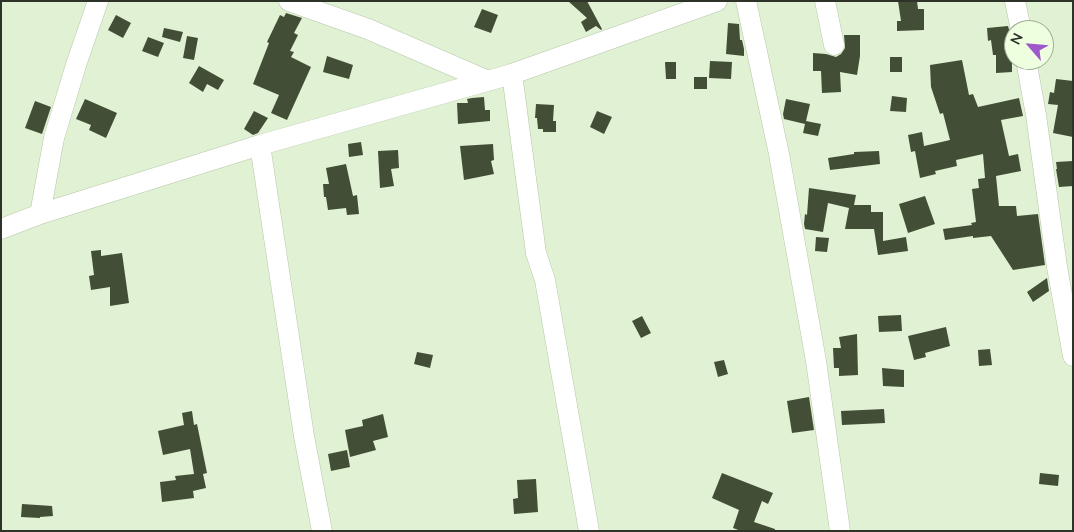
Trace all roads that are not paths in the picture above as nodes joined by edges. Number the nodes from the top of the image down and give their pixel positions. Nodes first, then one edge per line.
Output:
1 (98, 1) edge
2 (289, 1) edge
3 (717, 1) edge
4 (746, 1) edge
5 (825, 1) edge
6 (1015, 1) edge
7 (1019, 20) edge
8 (834, 45) dead end
9 (1028, 70) edge
10 (512, 74) junction
11 (488, 81) junction
12 (260, 145) junction
13 (40, 214) junction
14 (1, 229) edge
15 (1073, 356) edge
16 (322, 531) edge
17 (589, 531) edge
18 (840, 531) edge

1 - 13 street
2 - 11 street
3 - 10 street
4 - 18 street
5 - 8 street
6 - 7 street
9 - 15 street
10 - 11 street
10 - 17 street
11 - 12 street
12 - 13 street
12 - 16 street
13 - 14 street

